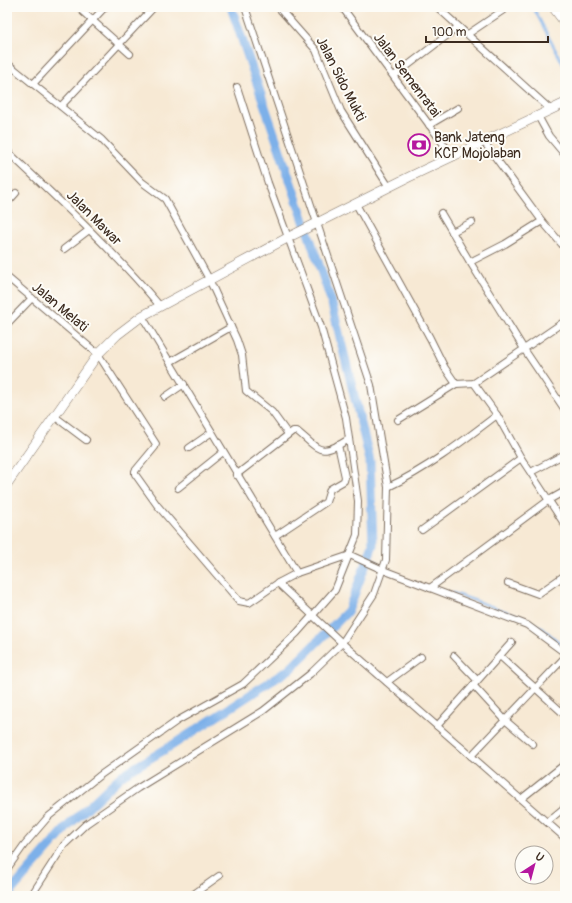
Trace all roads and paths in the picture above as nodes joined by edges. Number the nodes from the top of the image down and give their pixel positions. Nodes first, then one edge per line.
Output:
1 (105, 7) edge
2 (154, 7) edge
3 (245, 7) edge
4 (278, 7) edge
5 (342, 7) edge
6 (437, 7) edge
7 (508, 7) edge
8 (553, 7) edge
9 (82, 11) dead end
10 (93, 20) junction
11 (565, 23) edge
12 (458, 27) junction
13 (468, 34) junction
14 (119, 44) junction
15 (130, 54) dead end
16 (7, 63) edge
17 (394, 76) junction
18 (33, 84) junction
19 (237, 87) dead end
20 (565, 103) edge
21 (61, 106) junction
22 (458, 108) dead end
23 (551, 110) junction
24 (538, 116) junction
25 (429, 125) junction
26 (484, 142) junction
27 (7, 151) edge
28 (565, 155) edge
29 (453, 157) junction
30 (389, 187) junction
31 (16, 193) dead end
32 (7, 203) edge
33 (356, 204) junction
34 (441, 213) dead end
35 (472, 222) dead end
36 (542, 222) junction
37 (314, 224) junction
38 (89, 230) junction
39 (452, 232) junction
40 (290, 236) junction
41 (565, 248) edge
42 (64, 249) dead end
43 (470, 262) junction
44 (8, 279) edge
45 (209, 279) junction
46 (32, 298) junction
47 (160, 306) junction
48 (142, 316) junction
49 (565, 321) edge
50 (7, 324) edge
51 (231, 327) junction
52 (524, 349) junction
53 (98, 354) junction
54 (170, 362) junction
55 (474, 383) junction
56 (184, 384) junction
57 (456, 384) junction
58 (165, 397) dead end
59 (565, 410) edge
60 (497, 415) junction
61 (54, 416) junction
62 (398, 420) dead end
63 (212, 432) junction
64 (288, 434) junction
65 (349, 439) junction
66 (86, 440) dead end
67 (338, 445) junction
68 (189, 448) dead end
69 (223, 452) junction
70 (565, 454) edge
71 (521, 458) junction
72 (531, 472) junction
73 (236, 475) junction
74 (7, 484) edge
75 (388, 487) junction
76 (178, 488) dead end
77 (565, 491) edge
78 (550, 500) junction
79 (565, 525) edge
80 (422, 530) dead end
81 (275, 536) junction
82 (351, 555) junction
83 (381, 569) junction
84 (297, 573) junction
85 (565, 575) edge
86 (278, 583) junction
87 (508, 583) dead end
88 (430, 588) junction
89 (315, 618) junction
90 (341, 641) junction
91 (512, 642) dead end
92 (565, 653) edge
93 (454, 656) dead end
94 (500, 656) junction
95 (421, 657) dead end
96 (565, 657) edge
97 (387, 682) junction
98 (475, 682) junction
99 (536, 688) junction
100 (565, 715) edge
101 (505, 720) junction
102 (437, 726) junction
103 (533, 744) dead end
104 (471, 756) junction
105 (565, 764) edge
106 (521, 799) junction
107 (565, 807) edge
108 (547, 822) junction
109 (565, 838) edge
110 (7, 869) edge
111 (219, 876) dead end
112 (31, 896) edge
113 (191, 896) edge

1 - 10 street
2 - 14 street
3 - 37 street
4 - 30 street, Jalan Sido Mukti
5 - 17 street, Jalan Semenratai
6 - 12 street
7 - 13 street
8 - 11 main road
9 - 10 street
10 - 14 street
10 - 18 street
12 - 13 street
12 - 17 street
13 - 23 street
14 - 15 street
14 - 21 street
16 - 18 street
17 - 25 street, Jalan Semenratai
18 - 21 street
19 - 40 street
20 - 23 main road
21 - 45 street
22 - 25 street
23 - 24 main road
24 - 26 main road
24 - 28 street
25 - 29 street, Jalan Semenratai
26 - 29 main road
26 - 36 street
27 - 38 street, Jalan Mawar
29 - 30 main road
30 - 33 main road
31 - 32 street
33 - 37 main road
33 - 57 street
34 - 39 street
35 - 39 street
36 - 41 street
36 - 43 street
37 - 40 main road
37 - 75 street
38 - 42 street
38 - 47 street, Jalan Mawar
39 - 43 street
40 - 45 main road
40 - 65 street
43 - 52 street
44 - 46 street, Jalan Melati
45 - 47 main road
45 - 51 street
46 - 50 street
46 - 53 street, Jalan Melati
47 - 48 main road
48 - 53 main road
48 - 54 street
49 - 52 street
51 - 54 street
51 - 64 street
52 - 55 street
52 - 59 street
53 - 61 main road
53 - 86 street, Jalan Melati
54 - 56 street
55 - 57 street
55 - 60 street
56 - 58 street
56 - 63 street
57 - 62 street
60 - 71 street
60 - 75 street
61 - 66 street
61 - 74 main road
63 - 68 street
63 - 69 street
64 - 67 street
64 - 73 street
65 - 67 street
65 - 82 street
67 - 81 street
69 - 73 street
69 - 76 street
70 - 72 street
71 - 72 street
71 - 80 street
72 - 78 street
73 - 81 street
75 - 83 street
77 - 78 street
78 - 79 street
78 - 88 street
81 - 84 street
82 - 83 street
82 - 84 street
82 - 89 street
83 - 88 street
83 - 90 street
84 - 86 street
85 - 87 street
86 - 89 street
88 - 92 street
89 - 90 street
89 - 110 street
90 - 97 street
90 - 112 street
91 - 94 street
93 - 98 street
94 - 98 street
94 - 99 street
95 - 97 street
96 - 99 street
97 - 102 street
98 - 101 street
98 - 102 street
99 - 100 street
99 - 101 street
101 - 103 street
101 - 104 street
102 - 104 street
104 - 106 street
105 - 106 street
106 - 108 street
107 - 108 street
108 - 109 street
111 - 113 street

